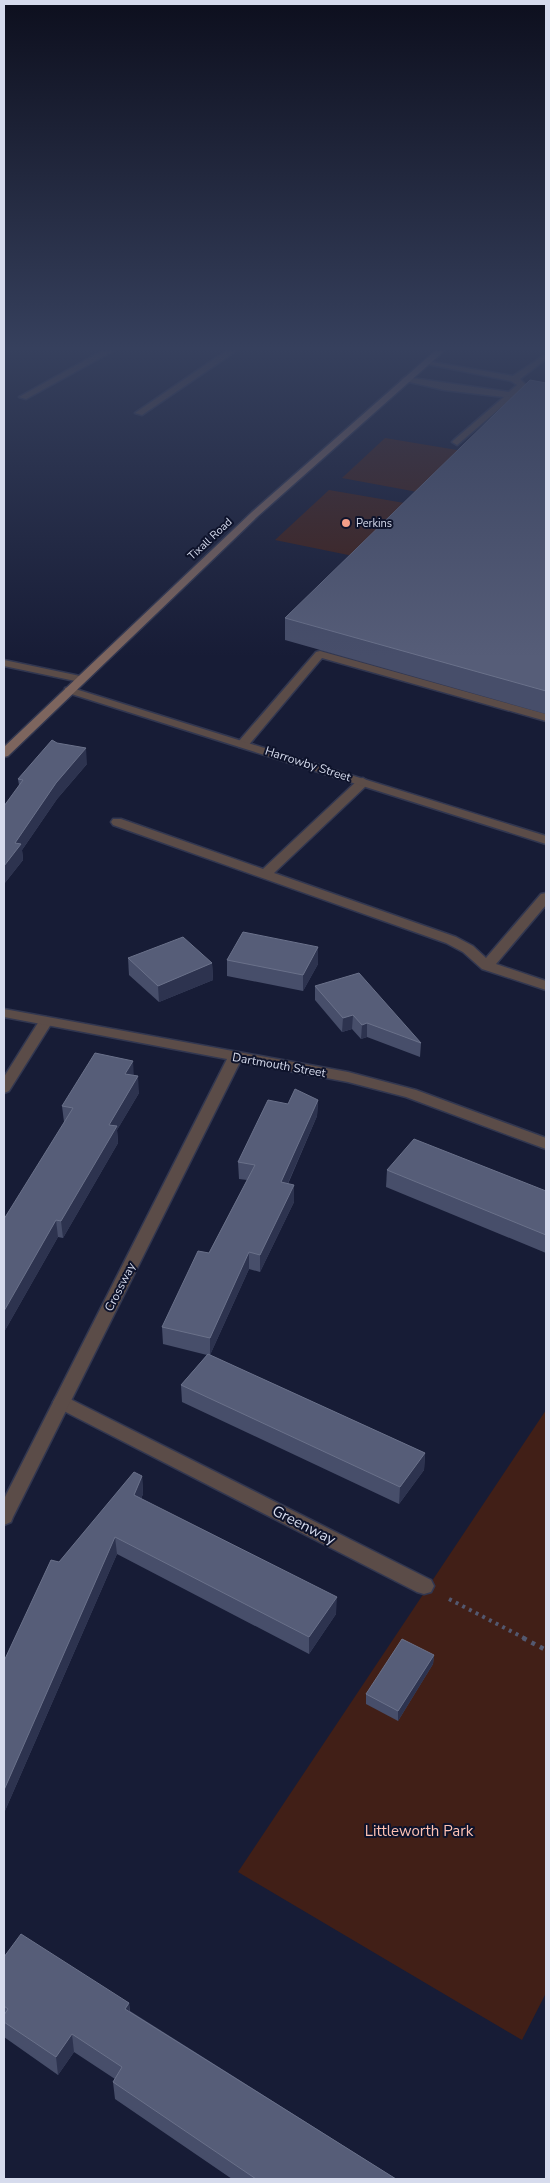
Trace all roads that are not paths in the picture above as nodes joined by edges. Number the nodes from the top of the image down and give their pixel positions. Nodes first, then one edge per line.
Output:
1 (324, 453) edge
2 (4, 663) edge
3 (80, 679) junction
4 (69, 690) junction
5 (546, 718) edge
6 (244, 744) junction
7 (4, 753) edge
8 (363, 782) junction
9 (116, 822) dead end
10 (546, 840) edge
11 (266, 874) junction
12 (546, 897) edge
13 (487, 966) junction
14 (546, 986) edge
15 (4, 1013) edge
16 (46, 1022) junction
17 (235, 1057) junction
18 (4, 1088) edge
19 (546, 1144) edge
20 (62, 1402) junction
21 (4, 1517) edge
22 (424, 1586) road end

1 - 3 street, Tixall Road
2 - 3 street
3 - 4 street, Tixall Road
4 - 6 street, Harrowby Street
4 - 7 street, Tixall Road
5 - 6 street
6 - 8 street, Harrowby Street
8 - 10 street, Harrowby Street
8 - 11 street
9 - 11 street
11 - 13 street
12 - 13 street
13 - 14 street
15 - 16 street, Dartmouth Street
16 - 17 street, Dartmouth Street
16 - 18 street
17 - 19 street, Dartmouth Street
17 - 20 street, Crossway
20 - 21 street, Crossway
20 - 22 street, Greenway

